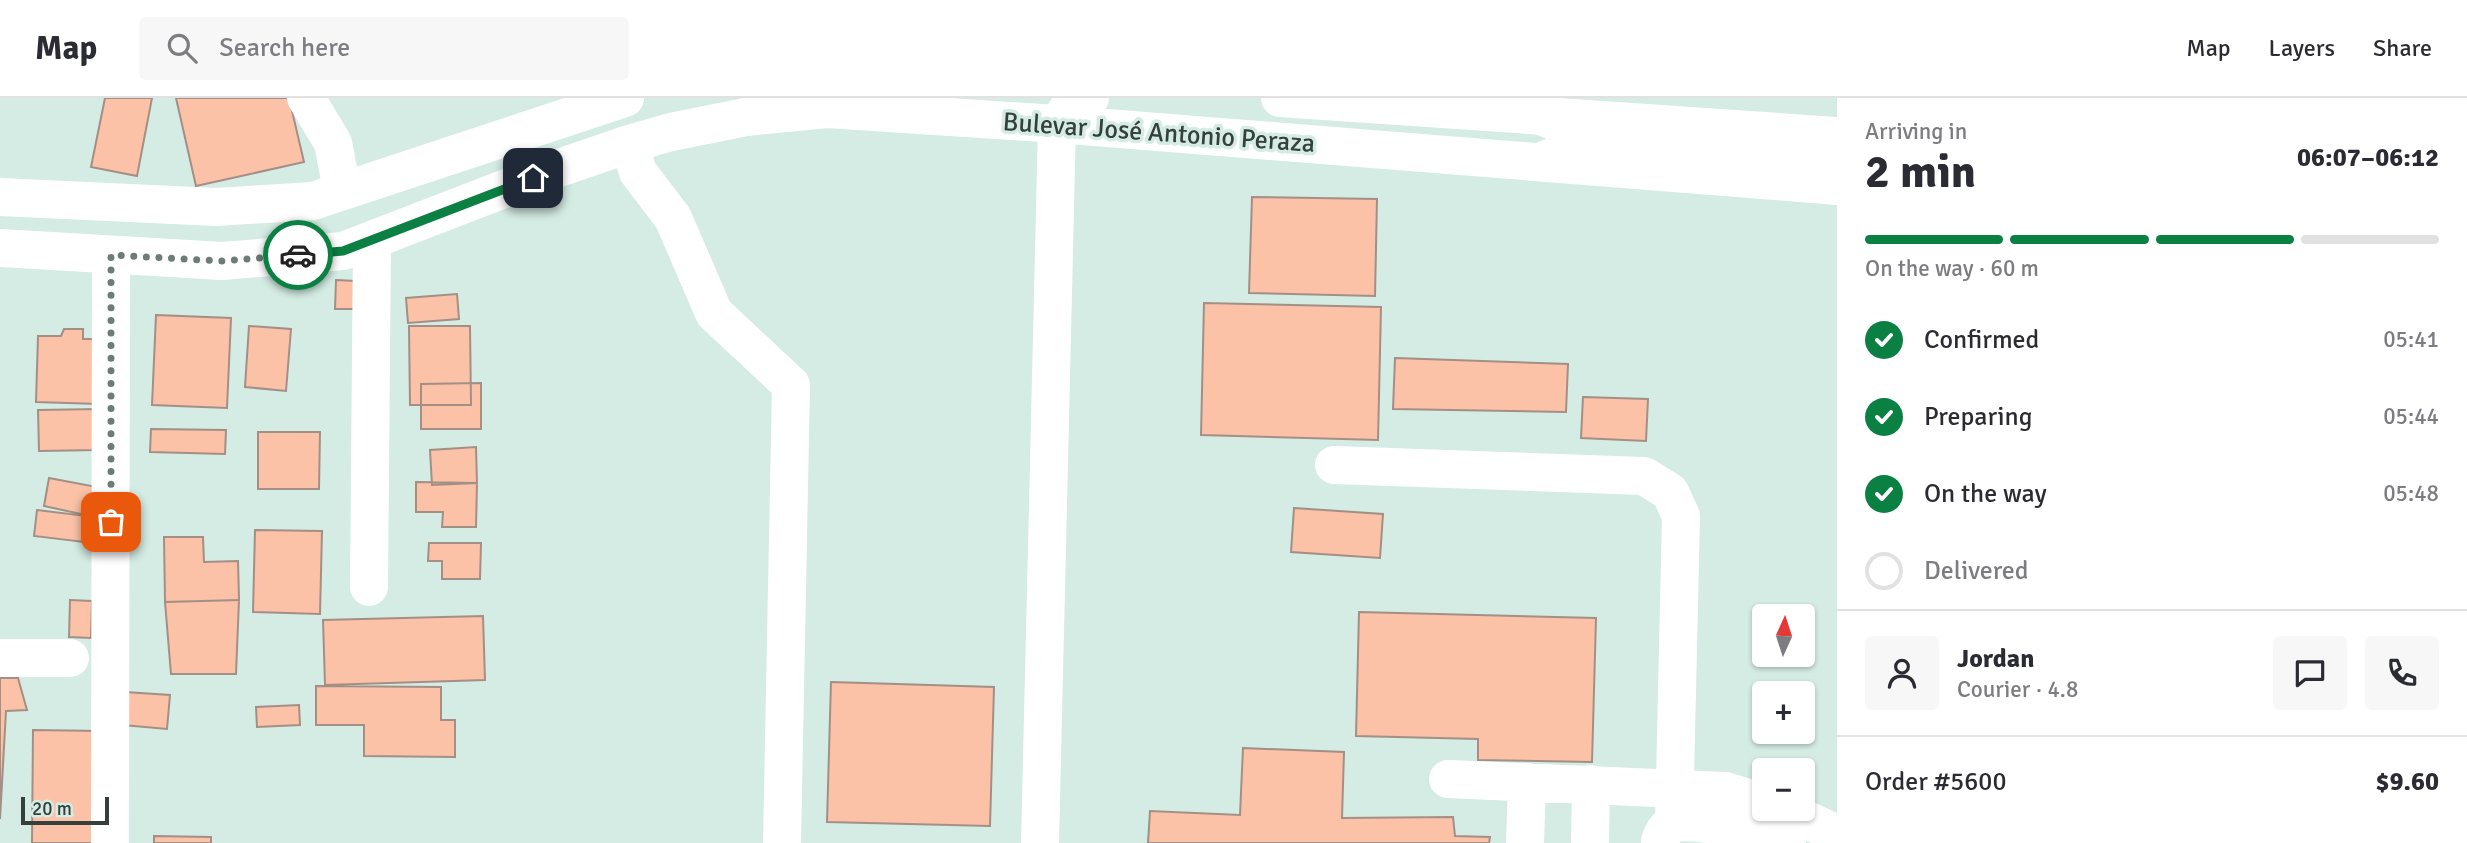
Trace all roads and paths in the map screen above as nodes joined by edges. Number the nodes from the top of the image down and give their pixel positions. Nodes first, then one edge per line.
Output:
1 (306, 98) edge
2 (625, 98) edge
3 (1090, 98) edge
4 (1280, 98) edge
5 (1541, 116) junction
6 (1837, 136) edge
7 (1057, 139) junction
8 (1599, 139) junction
9 (629, 144) junction
10 (1837, 155) edge
11 (1539, 162) junction
12 (1837, 186) edge
13 (342, 190) junction
14 (0, 197) edge
15 (372, 240) junction
16 (0, 248) edge
17 (111, 255) junction
18 (1335, 465) dead end
19 (369, 587) dead end
20 (0, 657) edge
21 (70, 658) dead end
22 (1447, 779) dead end
23 (1527, 782) junction
24 (1591, 784) junction
25 (1752, 799) edge
26 (1669, 818) edge
27 (1809, 821) edge
28 (1837, 834) edge
29 (110, 843) edge
30 (782, 843) edge
31 (1040, 843) edge
32 (1525, 843) edge
33 (1590, 843) edge
34 (1787, 843) edge

1 - 13 street
2 - 13 street
3 - 7 street
4 - 5 street, Bulevar José Antonio Peraza
5 - 6 street, Bulevar José Antonio Peraza
5 - 8 street
7 - 9 street, Bulevar José Antonio Peraza
7 - 11 street, Bulevar José Antonio Peraza
7 - 31 street
8 - 10 street
8 - 11 street
9 - 15 street, Bulevar José Antonio Peraza
9 - 30 street
11 - 12 street, Bulevar José Antonio Peraza
13 - 14 street
15 - 17 street, Bulevar José Antonio Peraza
15 - 19 street
16 - 17 street, Bulevar José Antonio Peraza
17 - 29 street
18 - 26 street
20 - 21 street
22 - 23 street
23 - 24 street
23 - 32 street
24 - 26 street
24 - 33 street
25 - 26 street
26 - 34 street
27 - 28 street

